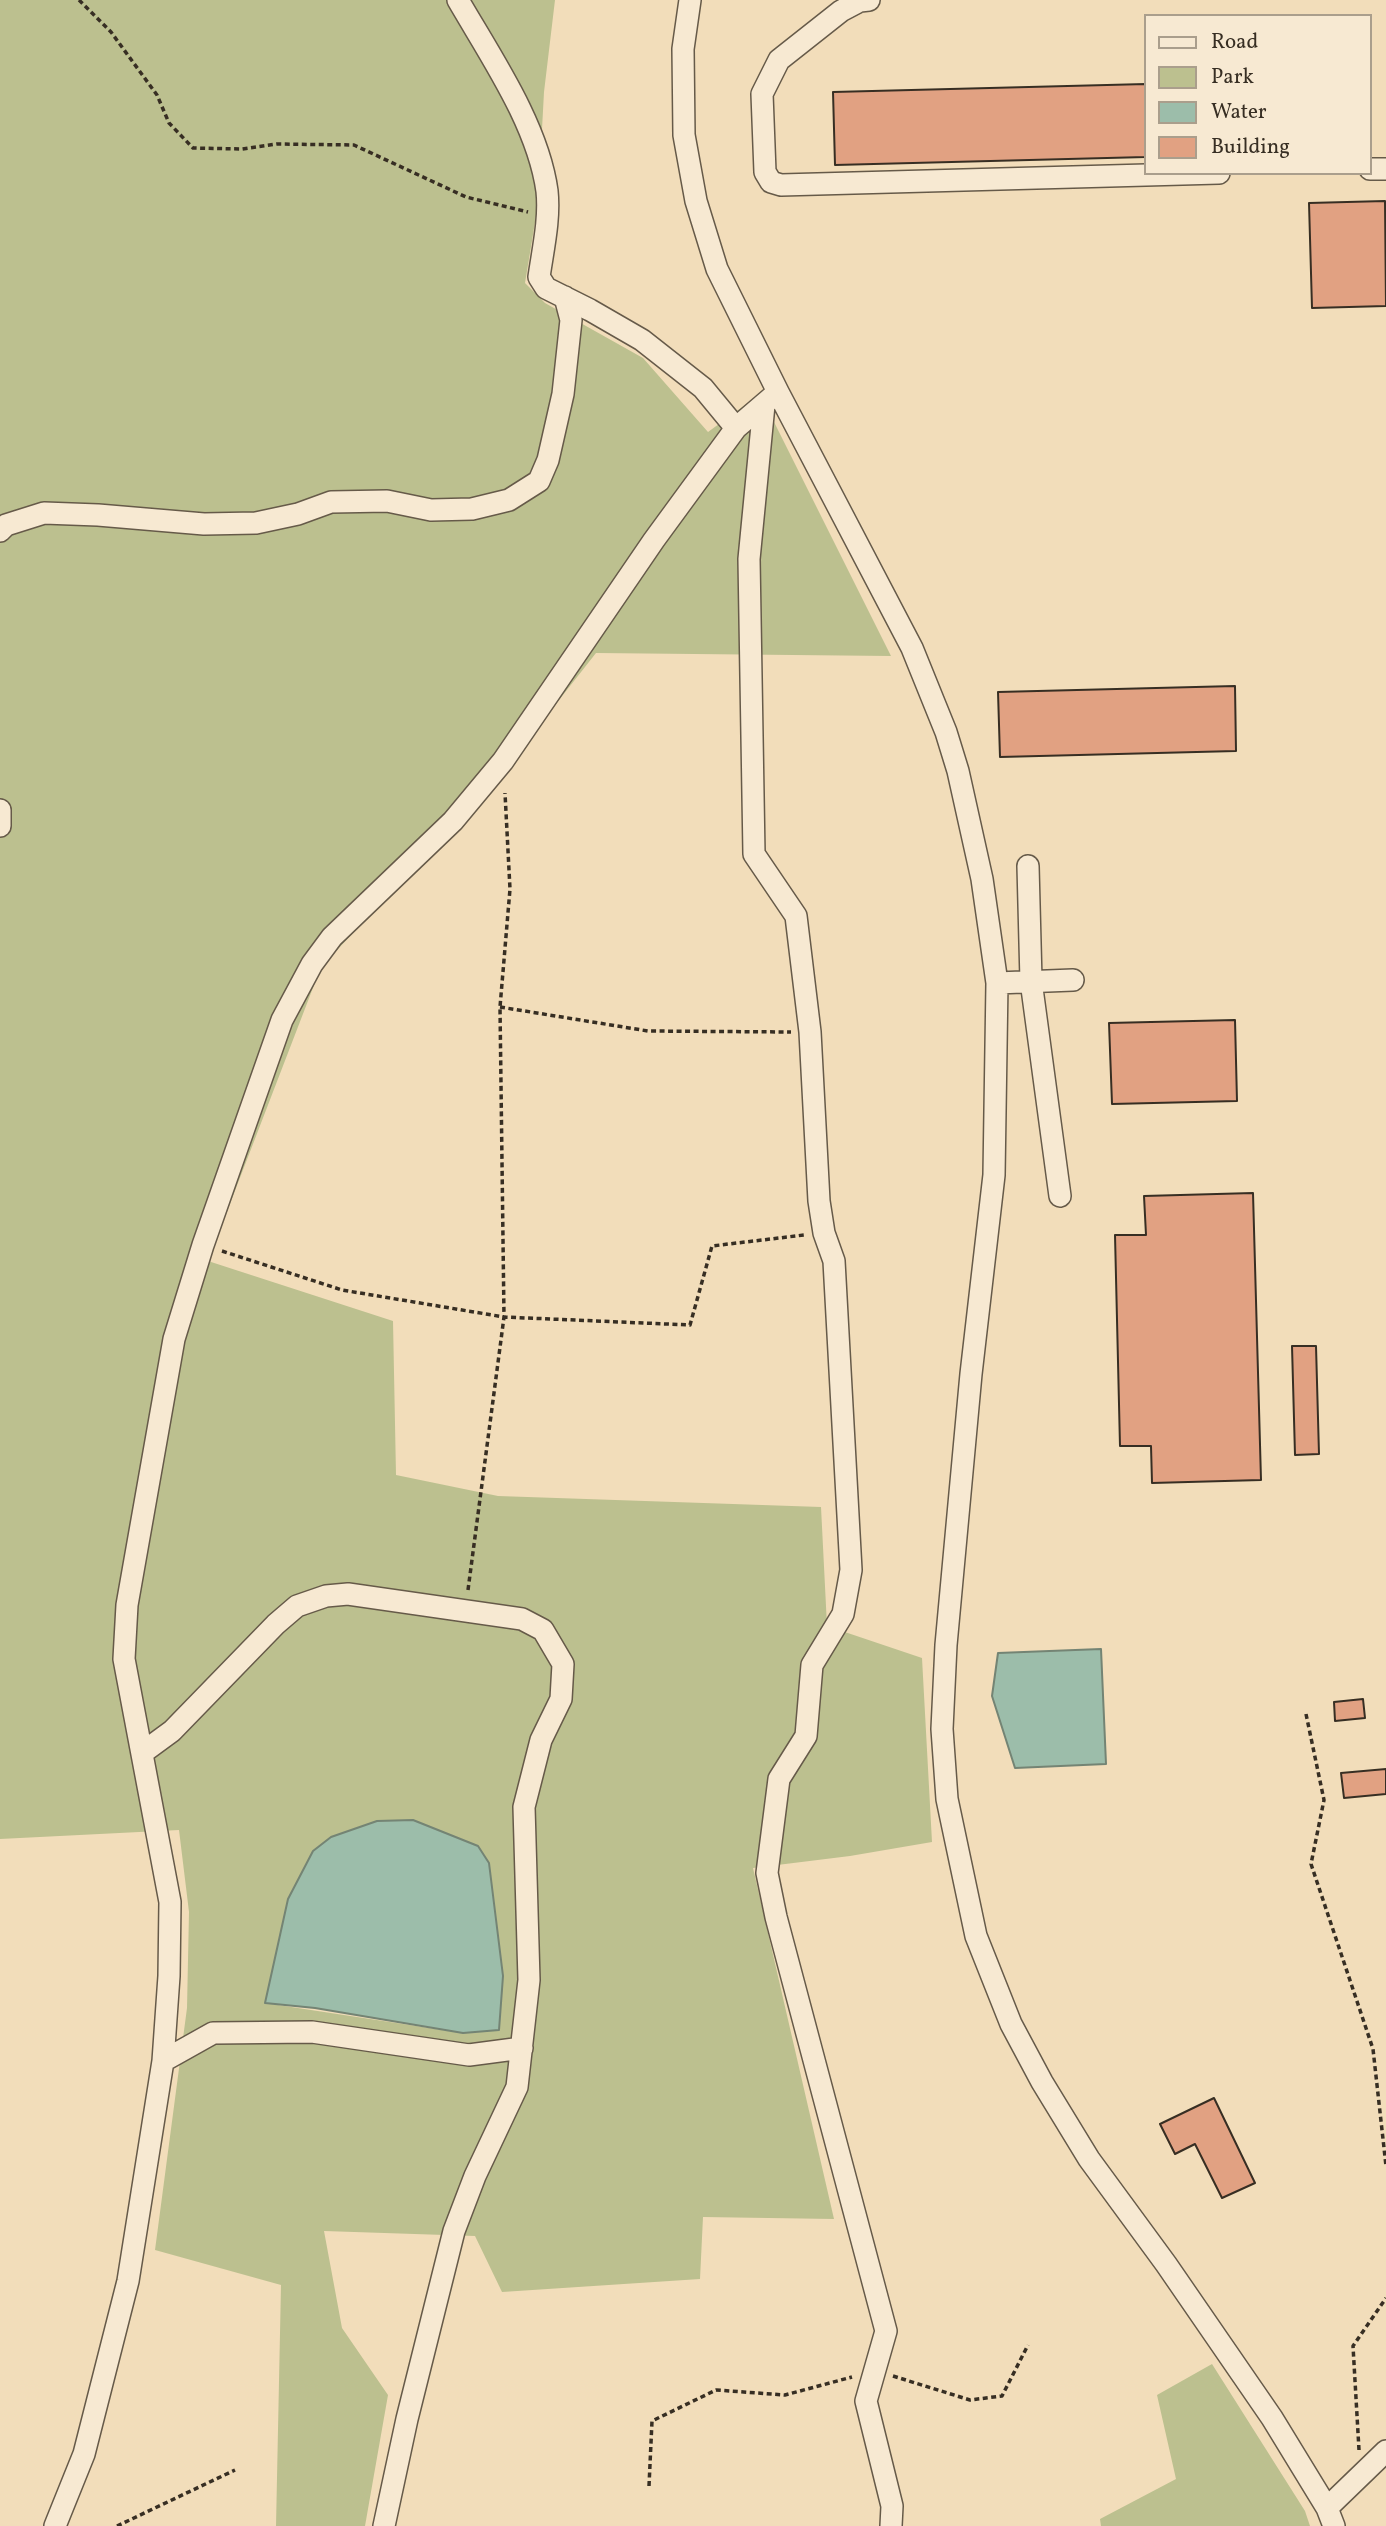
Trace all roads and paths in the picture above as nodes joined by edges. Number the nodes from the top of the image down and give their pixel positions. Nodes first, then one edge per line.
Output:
1 (79, 0) edge
2 (458, 0) edge
3 (690, 0) edge
4 (869, 0) edge
5 (1146, 175) edge
6 (547, 217) junction
7 (565, 297) junction
8 (771, 399) junction
9 (736, 428) junction
10 (0, 531) edge
11 (503, 761) junction
12 (0, 810) edge
13 (0, 826) edge
14 (1028, 866) dead end
15 (1073, 980) dead end
16 (1031, 981) junction
17 (997, 983) junction
18 (500, 1007) junction
19 (810, 1032) junction
20 (1060, 1196) dead end
21 (824, 1233) junction
22 (203, 1245) junction
23 (504, 1317) junction
24 (478, 1614) junction
25 (1306, 1714) dead end
26 (142, 1753) junction
27 (522, 2048) junction
28 (163, 2061) junction
29 (1386, 2166) edge
30 (1386, 2298) edge
31 (1028, 2345) dead end
32 (876, 2370) junction
33 (1386, 2451) edge
34 (235, 2470) dead end
35 (1360, 2478) junction
36 (649, 2486) dead end
37 (1330, 2517) edge
38 (55, 2526) edge
39 (117, 2526) edge
40 (384, 2526) edge
41 (891, 2526) edge

1 - 6 path
2 - 6 street
3 - 8 street
4 - 5 street
6 - 7 street
7 - 9 street
7 - 10 street
8 - 9 street
8 - 17 street
8 - 19 street
9 - 11 street
11 - 18 path
11 - 22 street
12 - 13 street
14 - 16 street
15 - 16 street
16 - 17 street
16 - 20 street
17 - 37 street
18 - 19 path
18 - 23 path
19 - 21 street
21 - 23 path
21 - 32 street
22 - 23 path
22 - 26 street
23 - 24 path
24 - 26 street
24 - 27 street
25 - 29 path
26 - 28 street
27 - 28 street
27 - 40 street
28 - 38 street
30 - 35 path
31 - 32 path
32 - 36 path
32 - 41 street
33 - 35 street
34 - 39 path
35 - 37 street

